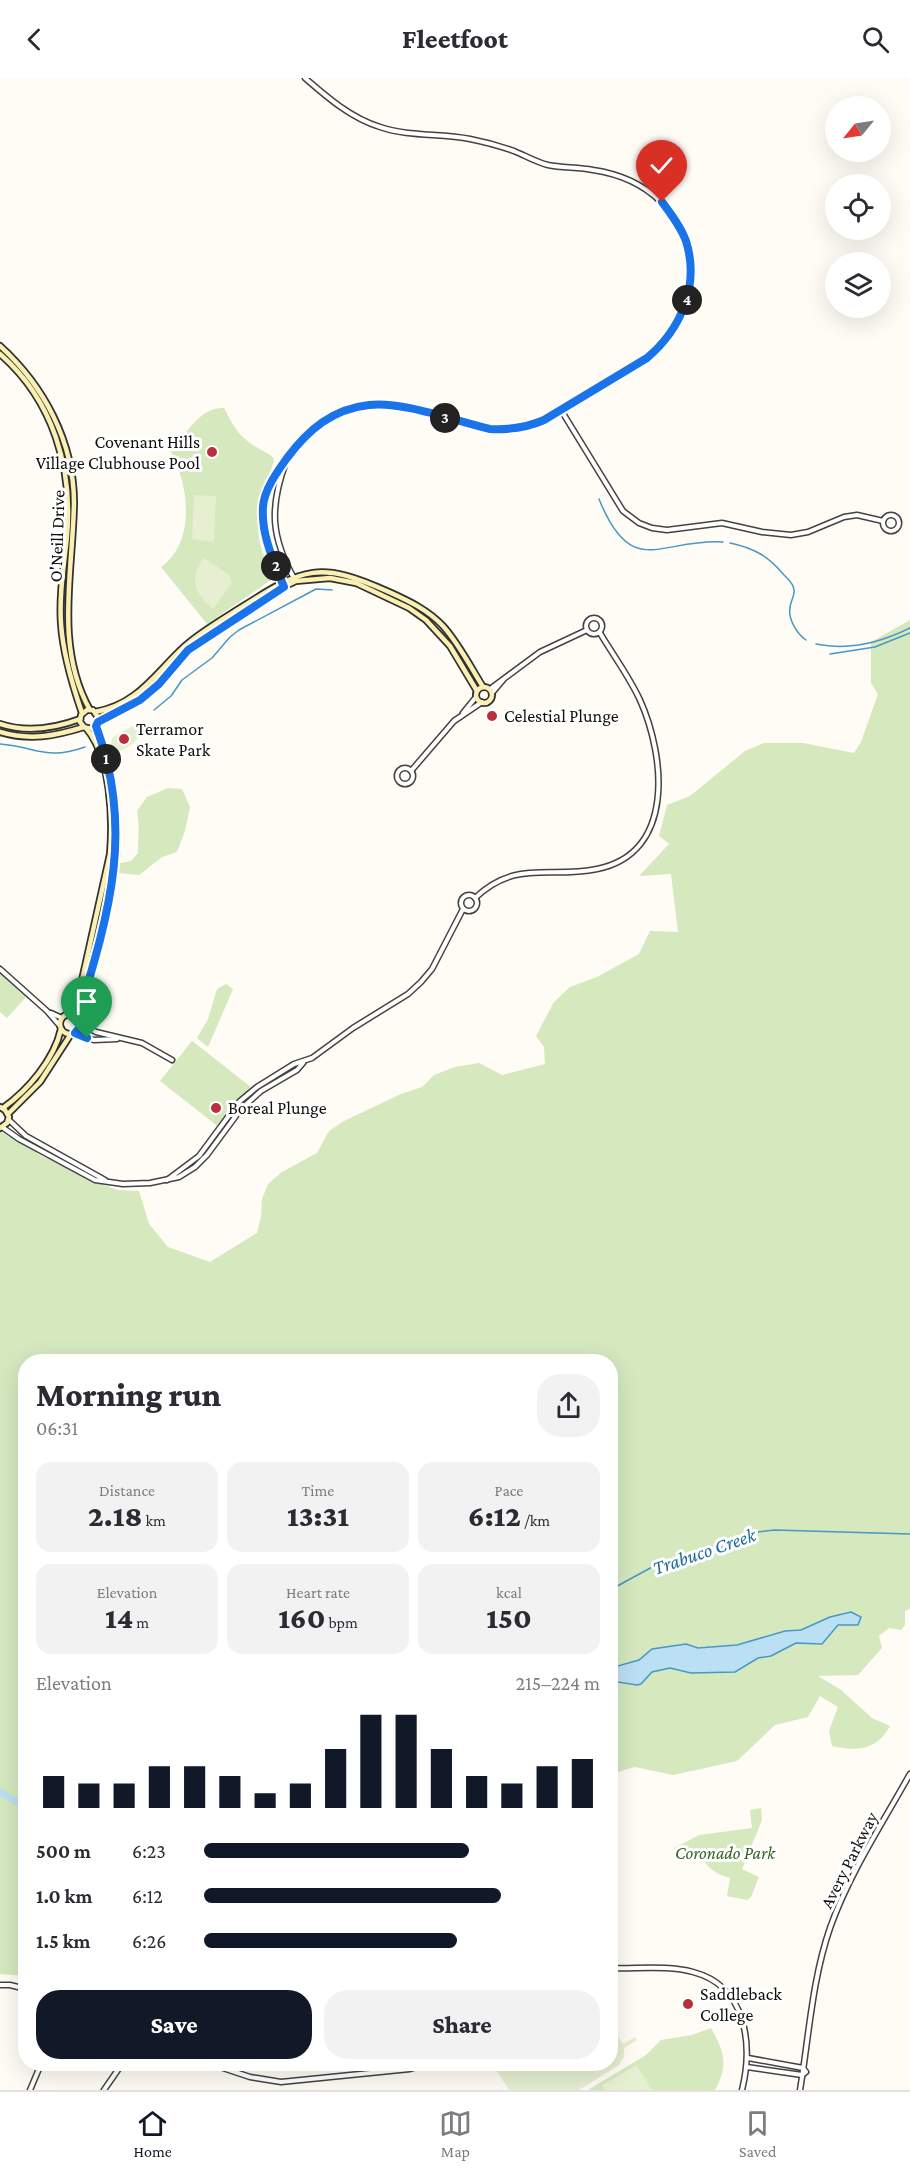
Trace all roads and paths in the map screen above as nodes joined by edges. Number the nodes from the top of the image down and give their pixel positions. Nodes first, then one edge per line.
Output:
1 (305, 78) edge
2 (0, 346) edge
3 (0, 354) edge
4 (561, 410) junction
5 (287, 458) junction
6 (264, 501) junction
7 (276, 501) junction
8 (883, 521) junction
9 (294, 579) junction
10 (283, 584) junction
11 (587, 630) junction
12 (600, 633) junction
13 (483, 687) junction
14 (491, 691) junction
15 (477, 694) junction
16 (482, 702) junction
17 (93, 711) junction
18 (82, 713) junction
19 (461, 716) junction
20 (80, 719) junction
21 (0, 724) edge
22 (97, 724) junction
23 (85, 728) junction
24 (0, 732) edge
25 (411, 771) junction
26 (476, 898) junction
27 (463, 909) junction
28 (0, 969) edge
29 (47, 1011) junction
30 (64, 1016) junction
31 (80, 1022) junction
32 (61, 1027) junction
33 (73, 1034) junction
34 (121, 1038) junction
35 (172, 1060) dead end
36 (2, 1108) edge
37 (9, 1117) junction
38 (1, 1127) edge
39 (105, 1180) junction
40 (910, 1774) edge
41 (618, 1968) edge
42 (0, 1985) edge
43 (18, 1986) edge
44 (747, 2058) junction
45 (747, 2067) junction
46 (803, 2068) junction
47 (37, 2071) edge
48 (117, 2071) edge
49 (232, 2071) edge
50 (390, 2071) edge
51 (802, 2074) junction
52 (30, 2090) edge
53 (104, 2090) edge
54 (742, 2090) edge
55 (800, 2090) edge

1 - 4 street
2 - 17 main road, O'Neill Drive
3 - 18 main road, O'Neill Drive
4 - 5 street
4 - 8 street
5 - 6 street
5 - 7 street
6 - 7 street
6 - 10 street
7 - 9 street
8 - 8 street
9 - 10 main road
9 - 13 main road
9 - 15 main road
10 - 17 main road
10 - 22 main road
11 - 12 street
11 - 12 street
11 - 14 street
12 - 26 street
13 - 14 main road
13 - 15 main road
14 - 16 main road
15 - 16 main road
15 - 19 street
16 - 19 street
17 - 18 main road
17 - 22 main road, O'Neill Drive
18 - 20 main road
19 - 25 street
20 - 21 main road
20 - 23 main road
22 - 23 main road
22 - 31 main road, O'Neill Drive
23 - 24 main road
23 - 30 main road
25 - 25 street
26 - 27 street
26 - 27 street
27 - 39 street
28 - 29 street
29 - 30 street
29 - 32 street
30 - 31 main road
30 - 32 main road
31 - 33 main road, O'Neill Drive
31 - 34 street
32 - 33 main road
32 - 36 main road
33 - 34 street
33 - 37 main road, O'Neill Drive
34 - 35 street
36 - 37 main road
37 - 38 main road, O'Neill Drive
37 - 39 street
38 - 39 street
40 - 46 street, Avery Parkway
41 - 44 street
42 - 43 street
44 - 45 street
44 - 46 street
45 - 51 street
45 - 54 street
46 - 51 street, Avery Parkway
47 - 52 street
48 - 53 street
49 - 50 street
51 - 55 street, Avery Parkway

